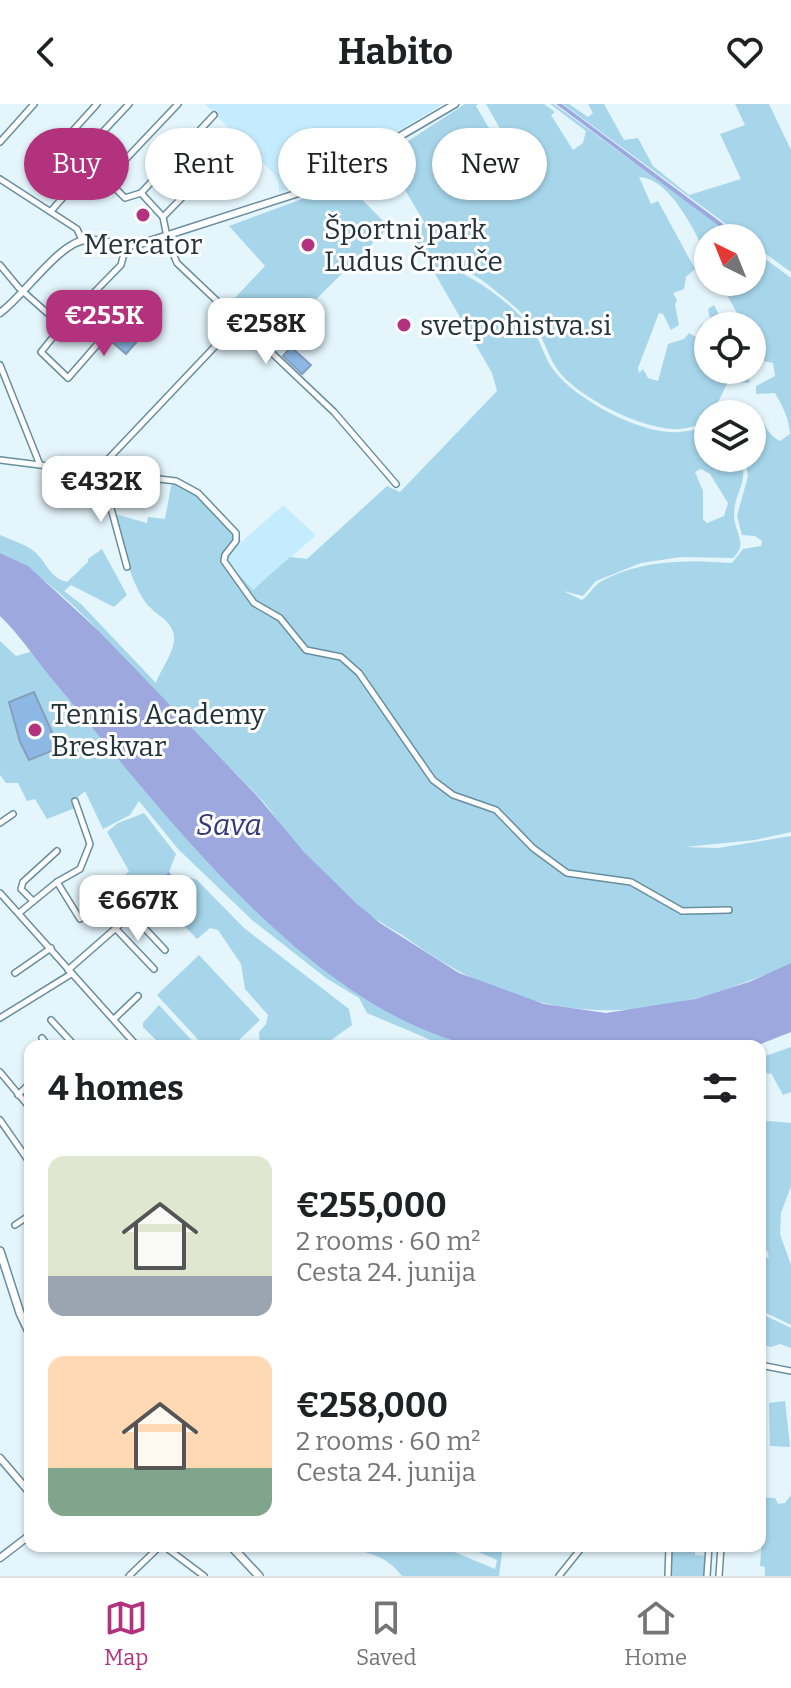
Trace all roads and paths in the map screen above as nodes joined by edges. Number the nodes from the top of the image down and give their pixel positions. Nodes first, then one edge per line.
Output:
1 (34, 104) edge
2 (97, 104) edge
3 (129, 104) edge
4 (178, 104) edge
5 (455, 104) edge
6 (214, 115) dead end
7 (75, 128) edge
8 (106, 128) edge
9 (0, 142) edge
10 (129, 156) edge
11 (0, 179) edge
12 (141, 193) junction
13 (129, 197) edge
14 (61, 200) edge
15 (180, 200) edge
16 (51, 211) junction
17 (163, 217) junction
18 (167, 236) junction
19 (82, 240) junction
20 (126, 246) junction
21 (0, 265) edge
22 (24, 292) junction
23 (76, 311) junction
24 (0, 313) edge
25 (239, 321) junction
26 (62, 326) junction
27 (0, 365) edge
28 (0, 460) edge
29 (40, 465) junction
30 (94, 473) junction
31 (396, 484) dead end
32 (127, 567) dead end
33 (75, 801) dead end
34 (13, 814) dead end
35 (0, 823) edge
36 (57, 851) dead end
37 (57, 882) junction
38 (0, 893) edge
39 (33, 901) junction
40 (140, 907) dead end
41 (729, 910) dead end
42 (19, 913) junction
43 (132, 915) junction
44 (80, 919) dead end
45 (116, 929) junction
46 (51, 948) junction
47 (165, 950) dead end
48 (154, 969) dead end
49 (70, 972) junction
50 (15, 973) dead end
51 (138, 996) dead end
52 (0, 1018) edge
53 (114, 1019) junction
54 (51, 1020) dead end
55 (69, 1040) edge
56 (132, 1040) edge
57 (0, 1072) edge
58 (24, 1089) edge
59 (18, 1095) junction
60 (24, 1102) edge
61 (0, 1120) edge
62 (24, 1154) edge
63 (24, 1219) edge
64 (15, 1225) dead end
65 (0, 1251) edge
66 (24, 1321) edge
67 (766, 1366) edge
68 (791, 1371) edge
69 (0, 1458) edge
70 (24, 1486) edge
71 (24, 1540) edge
72 (0, 1546) edge
73 (155, 1552) edge
74 (170, 1552) edge
75 (237, 1552) edge
76 (578, 1552) edge
77 (669, 1552) edge
78 (709, 1552) edge
79 (721, 1552) edge
80 (3, 1556) edge
81 (129, 1576) edge
82 (204, 1576) edge
83 (259, 1576) edge
84 (559, 1576) edge
85 (668, 1576) edge
86 (707, 1576) edge
87 (719, 1576) edge

1 - 9 street
2 - 7 street
3 - 8 street
4 - 10 street
5 - 18 street
6 - 12 street
11 - 16 street
12 - 13 street
12 - 17 street
14 - 16 street
15 - 17 street
16 - 19 street
17 - 18 street
18 - 20 street
18 - 25 street
19 - 20 street
19 - 22 street
20 - 23 street
21 - 22 street
22 - 24 street
22 - 26 street
23 - 26 street
23 - 26 street
25 - 30 street
25 - 31 street
27 - 29 street
28 - 29 street
29 - 30 street
30 - 32 street
30 - 41 street
33 - 37 street
34 - 35 street
36 - 39 street
37 - 39 street
37 - 44 street
38 - 42 street
39 - 42 street
40 - 43 street
42 - 46 street
43 - 45 street
43 - 47 street
45 - 48 street
45 - 49 street
46 - 49 street
46 - 50 street
49 - 52 street
49 - 53 street
51 - 53 street
53 - 56 street
54 - 55 street
57 - 59 street
58 - 59 street
59 - 60 street
61 - 62 street
63 - 64 street
65 - 66 main road
67 - 68 street
69 - 70 street
71 - 80 street
72 - 80 street
73 - 81 street
74 - 82 street
75 - 83 main road
76 - 84 street
77 - 85 street
78 - 86 street
79 - 87 street

